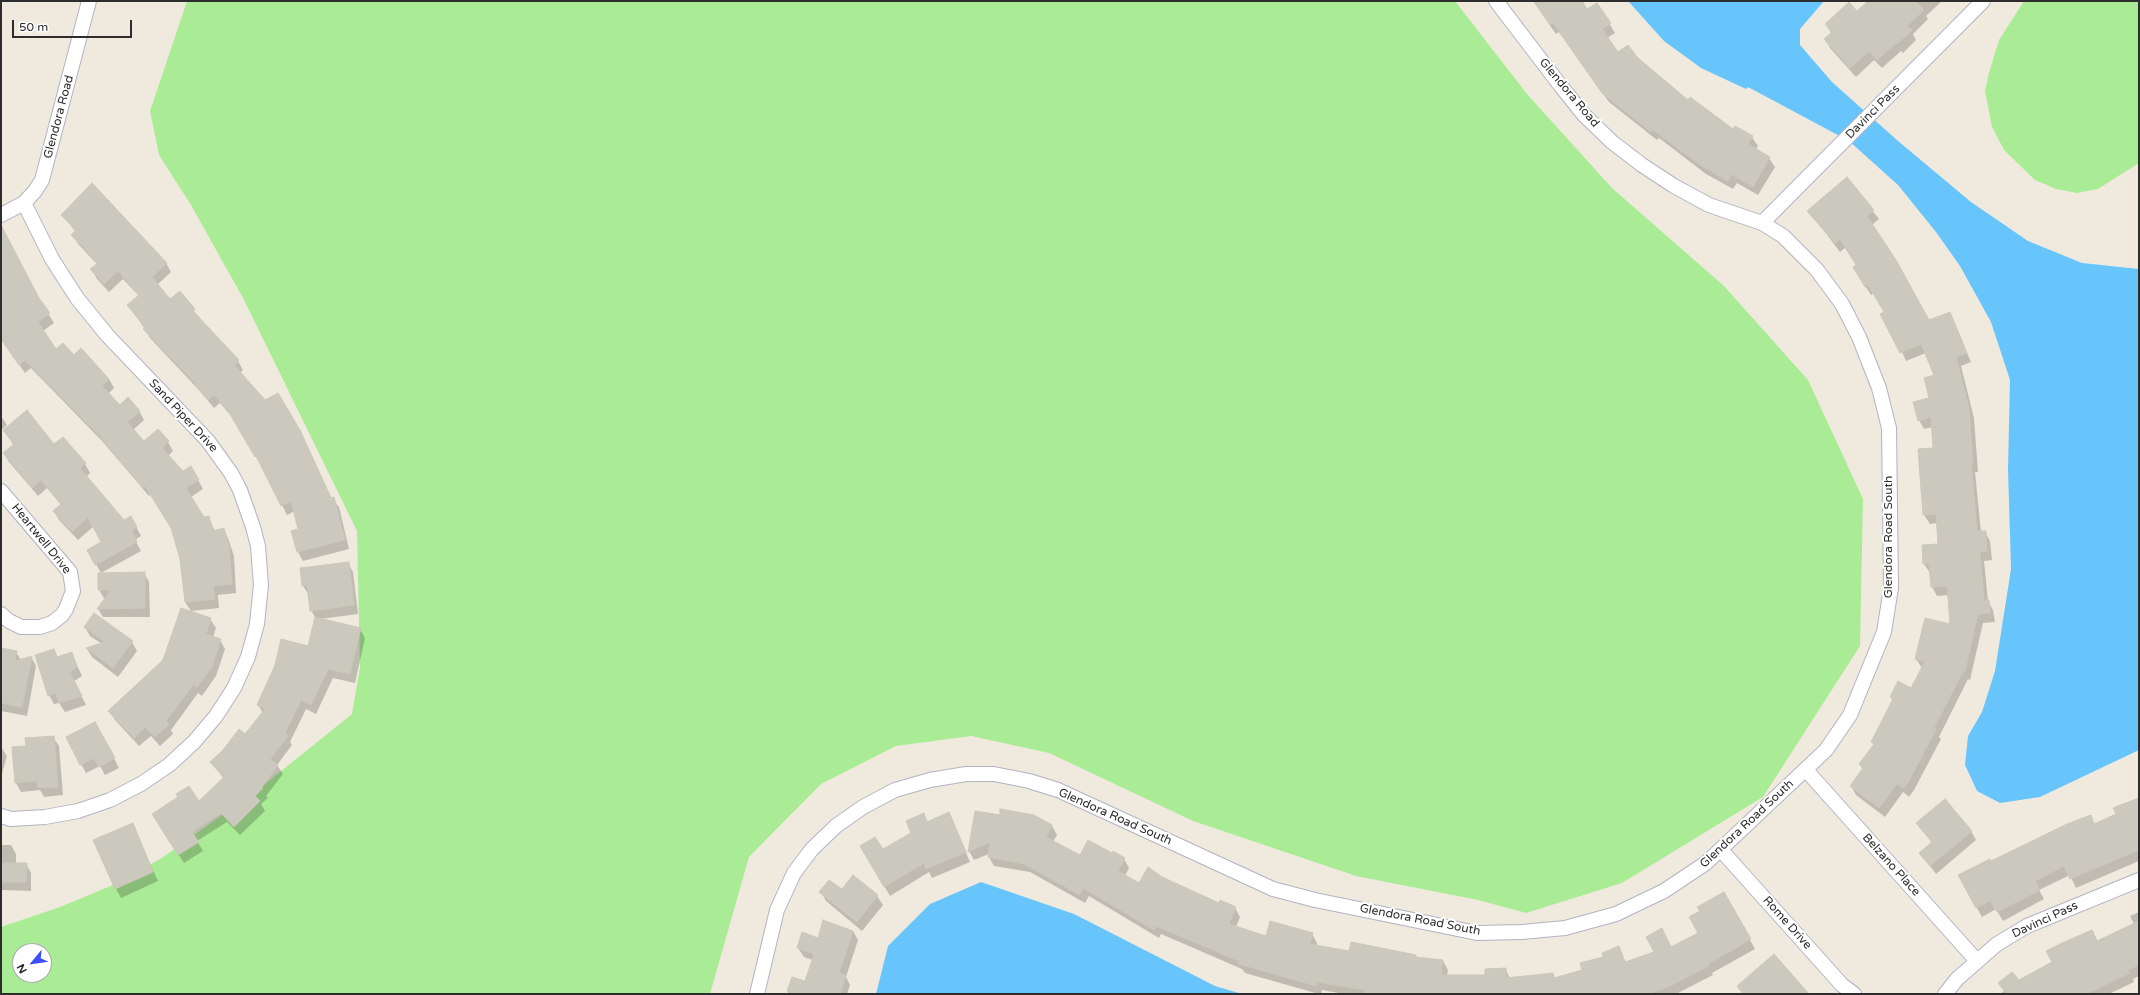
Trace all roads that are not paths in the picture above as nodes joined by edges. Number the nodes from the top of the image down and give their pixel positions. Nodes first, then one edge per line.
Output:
1 (89, 1) edge
2 (1496, 1) edge
3 (1984, 1) edge
4 (24, 203) junction
5 (1, 215) edge
6 (1762, 222) junction
7 (1, 491) edge
8 (1, 614) edge
9 (1806, 770) junction
10 (1, 816) edge
11 (1721, 850) junction
12 (2139, 880) edge
13 (1977, 961) junction
14 (757, 994) edge
15 (1854, 994) edge
16 (1945, 994) edge

1 - 4 street, Glendora Road
2 - 6 street, Glendora Road
3 - 6 street, Davinci Pass
4 - 5 street, Glendora Road
4 - 10 street, Sand Piper Drive
6 - 9 street, Glendora Road South
7 - 8 street, Heartwell Drive
9 - 11 street, Glendora Road South
9 - 13 street, Belzano Place
11 - 14 street, Glendora Road South
11 - 15 street, Rome Drive
12 - 13 street, Davinci Pass
13 - 16 street, Davinci Pass

